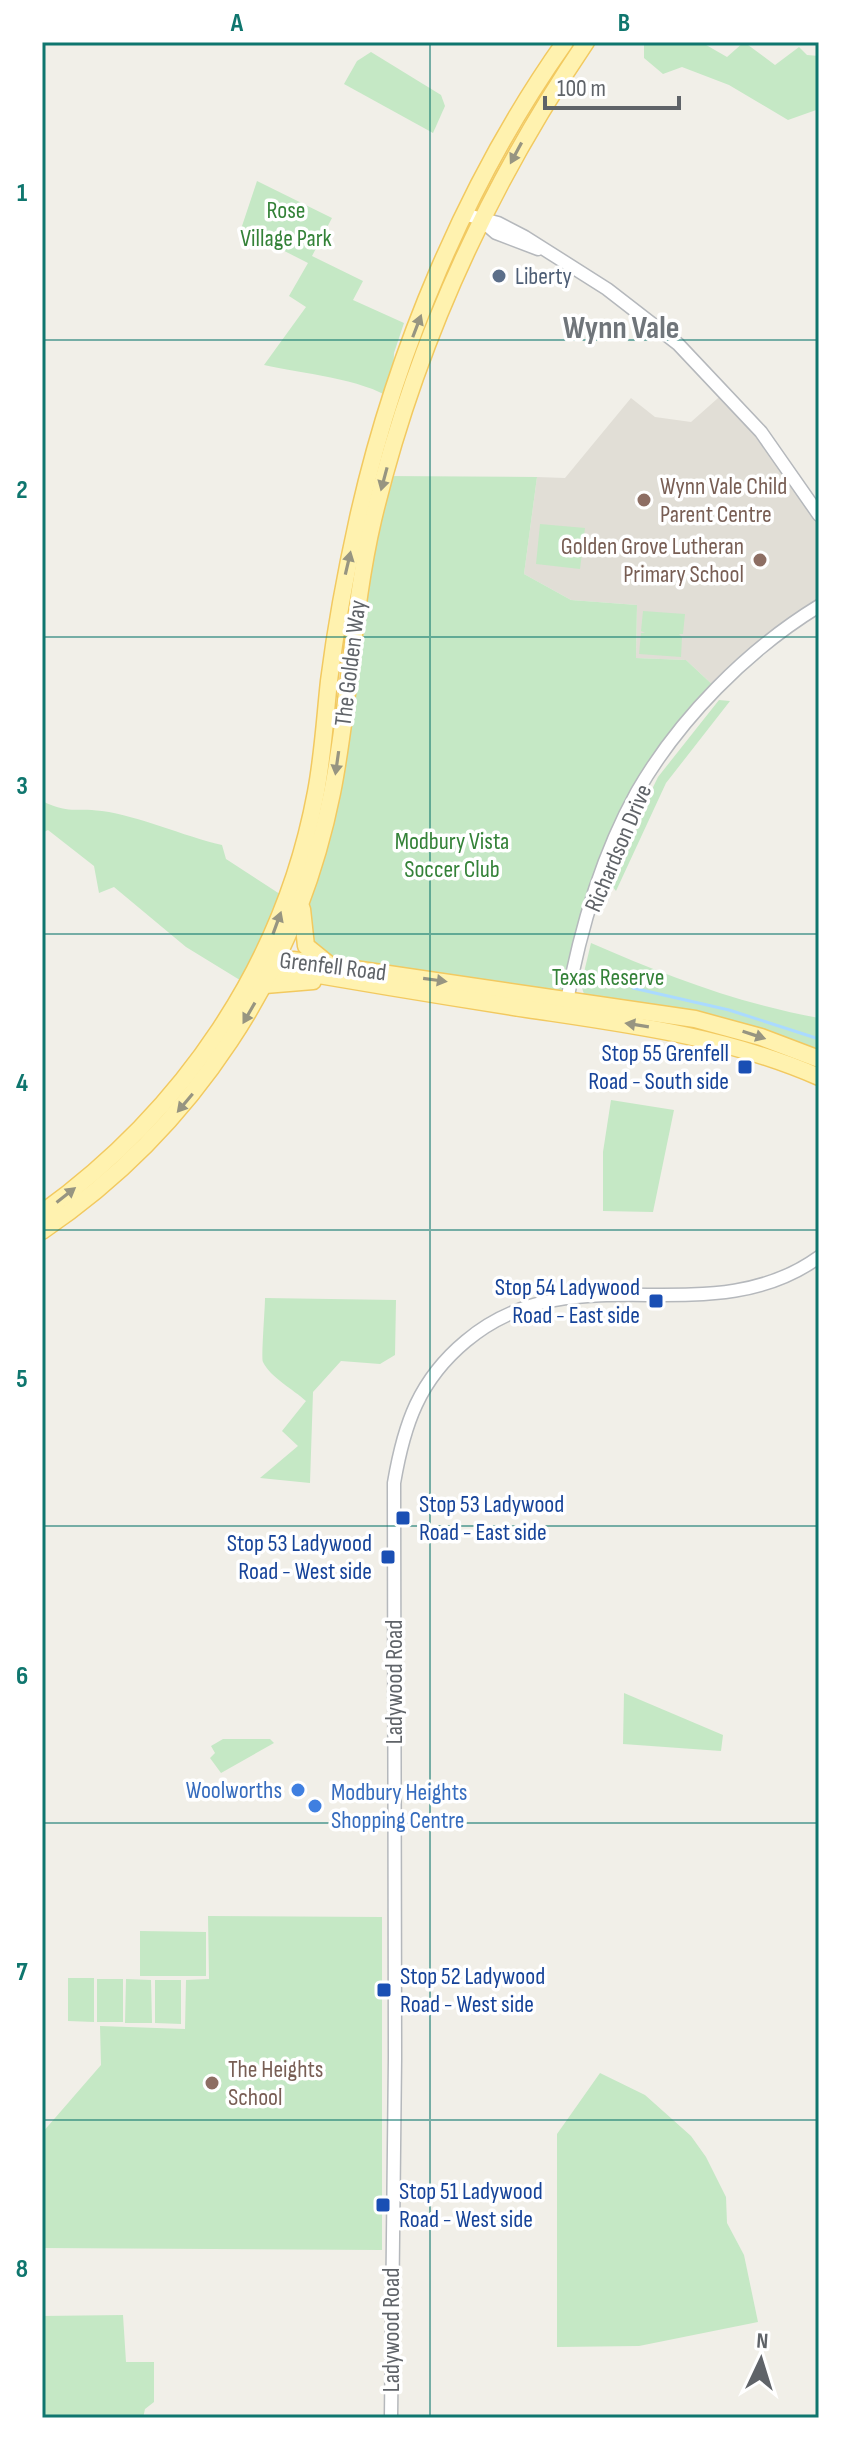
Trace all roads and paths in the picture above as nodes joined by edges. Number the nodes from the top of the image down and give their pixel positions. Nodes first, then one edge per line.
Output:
1 (576, 45) edge
2 (474, 217) junction
3 (819, 515) edge
4 (819, 606) edge
5 (301, 903) junction
6 (272, 961) junction
7 (330, 965) junction
8 (346, 980) junction
9 (265, 985) junction
10 (566, 1007) junction
11 (819, 1059) edge
12 (819, 1077) edge
13 (42, 1213) edge
14 (42, 1231) edge
15 (819, 1257) edge
16 (391, 2418) edge

1 - 2 main road, The Golden Way
2 - 3 street
2 -> 5 main road, The Golden Way
6 -> 2 main road, The Golden Way
4 - 10 street, Richardson Drive
5 - 6 main road, The Golden Way
5 - 7 main road
6 - 7 main road, Grenfell Road
6 - 8 main road, Grenfell Road
6 - 9 main road, The Golden Way
13 -> 6 main road, The Golden Way
7 -> 10 main road, Grenfell Road
8 - 9 main road
8 - 10 main road, Grenfell Road
9 -> 14 main road, The Golden Way
10 -> 11 main road, Grenfell Road
12 -> 10 main road, Grenfell Road
15 - 16 street, Ladywood Road

